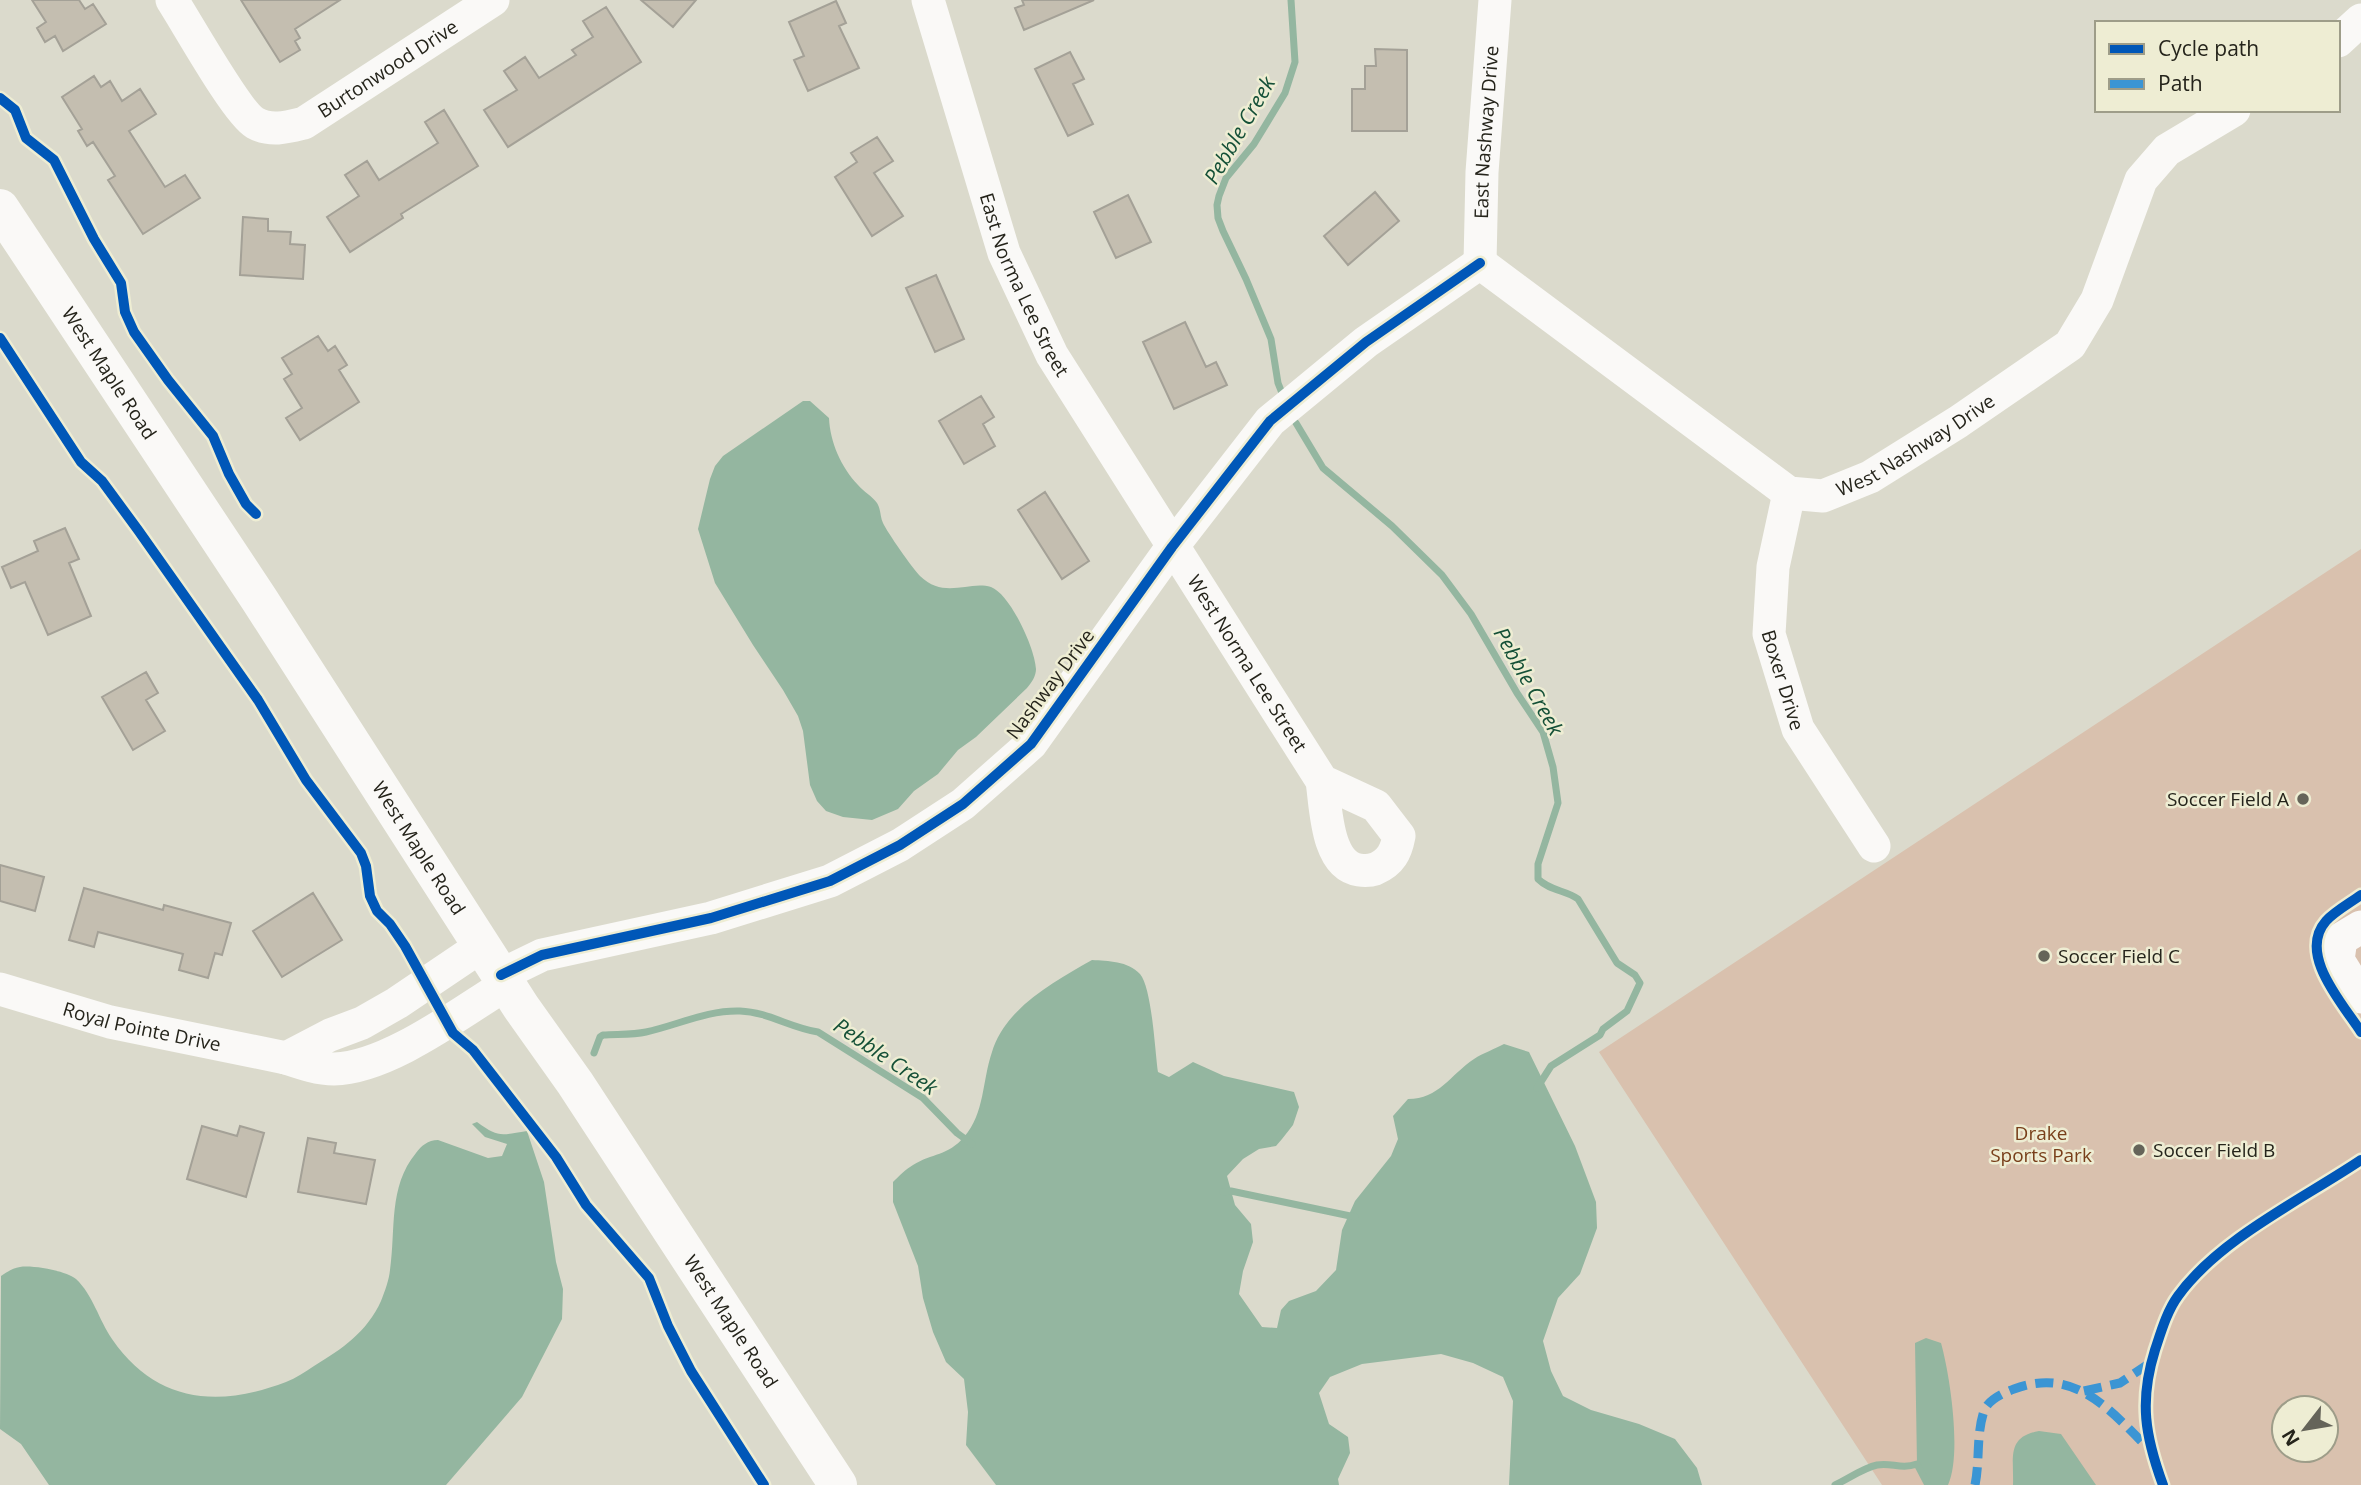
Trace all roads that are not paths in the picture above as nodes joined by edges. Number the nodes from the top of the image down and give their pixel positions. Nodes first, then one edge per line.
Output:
1 (172, 0) edge
2 (492, 0) edge
3 (928, 0) edge
4 (1495, 0) edge
5 (2361, 20) edge
6 (2340, 39) edge
7 (2231, 112) edge
8 (0, 208) edge
9 (1480, 263) junction
10 (1789, 493) junction
11 (1172, 547) junction
12 (1322, 781) dead end
13 (1874, 846) dead end
14 (2361, 927) edge
15 (497, 968) junction
16 (0, 989) edge
17 (2361, 997) edge
18 (286, 1058) junction
19 (838, 1485) edge

1 - 2 street, Burtonwood Drive
3 - 11 street, East Norma Lee Street
4 - 9 street, East Nashway Drive
5 - 6 street
7 - 10 street, West Nashway Drive
8 - 15 main road, West Maple Road
9 - 10 street
9 - 11 street, Nashway Drive
10 - 13 street, Boxer Drive
11 - 12 street, West Norma Lee Street
11 - 15 street, Nashway Drive
14 - 17 street
15 - 18 street
15 - 18 street, Royal Pointe Drive
15 - 19 main road, West Maple Road
16 - 18 street, Royal Pointe Drive

